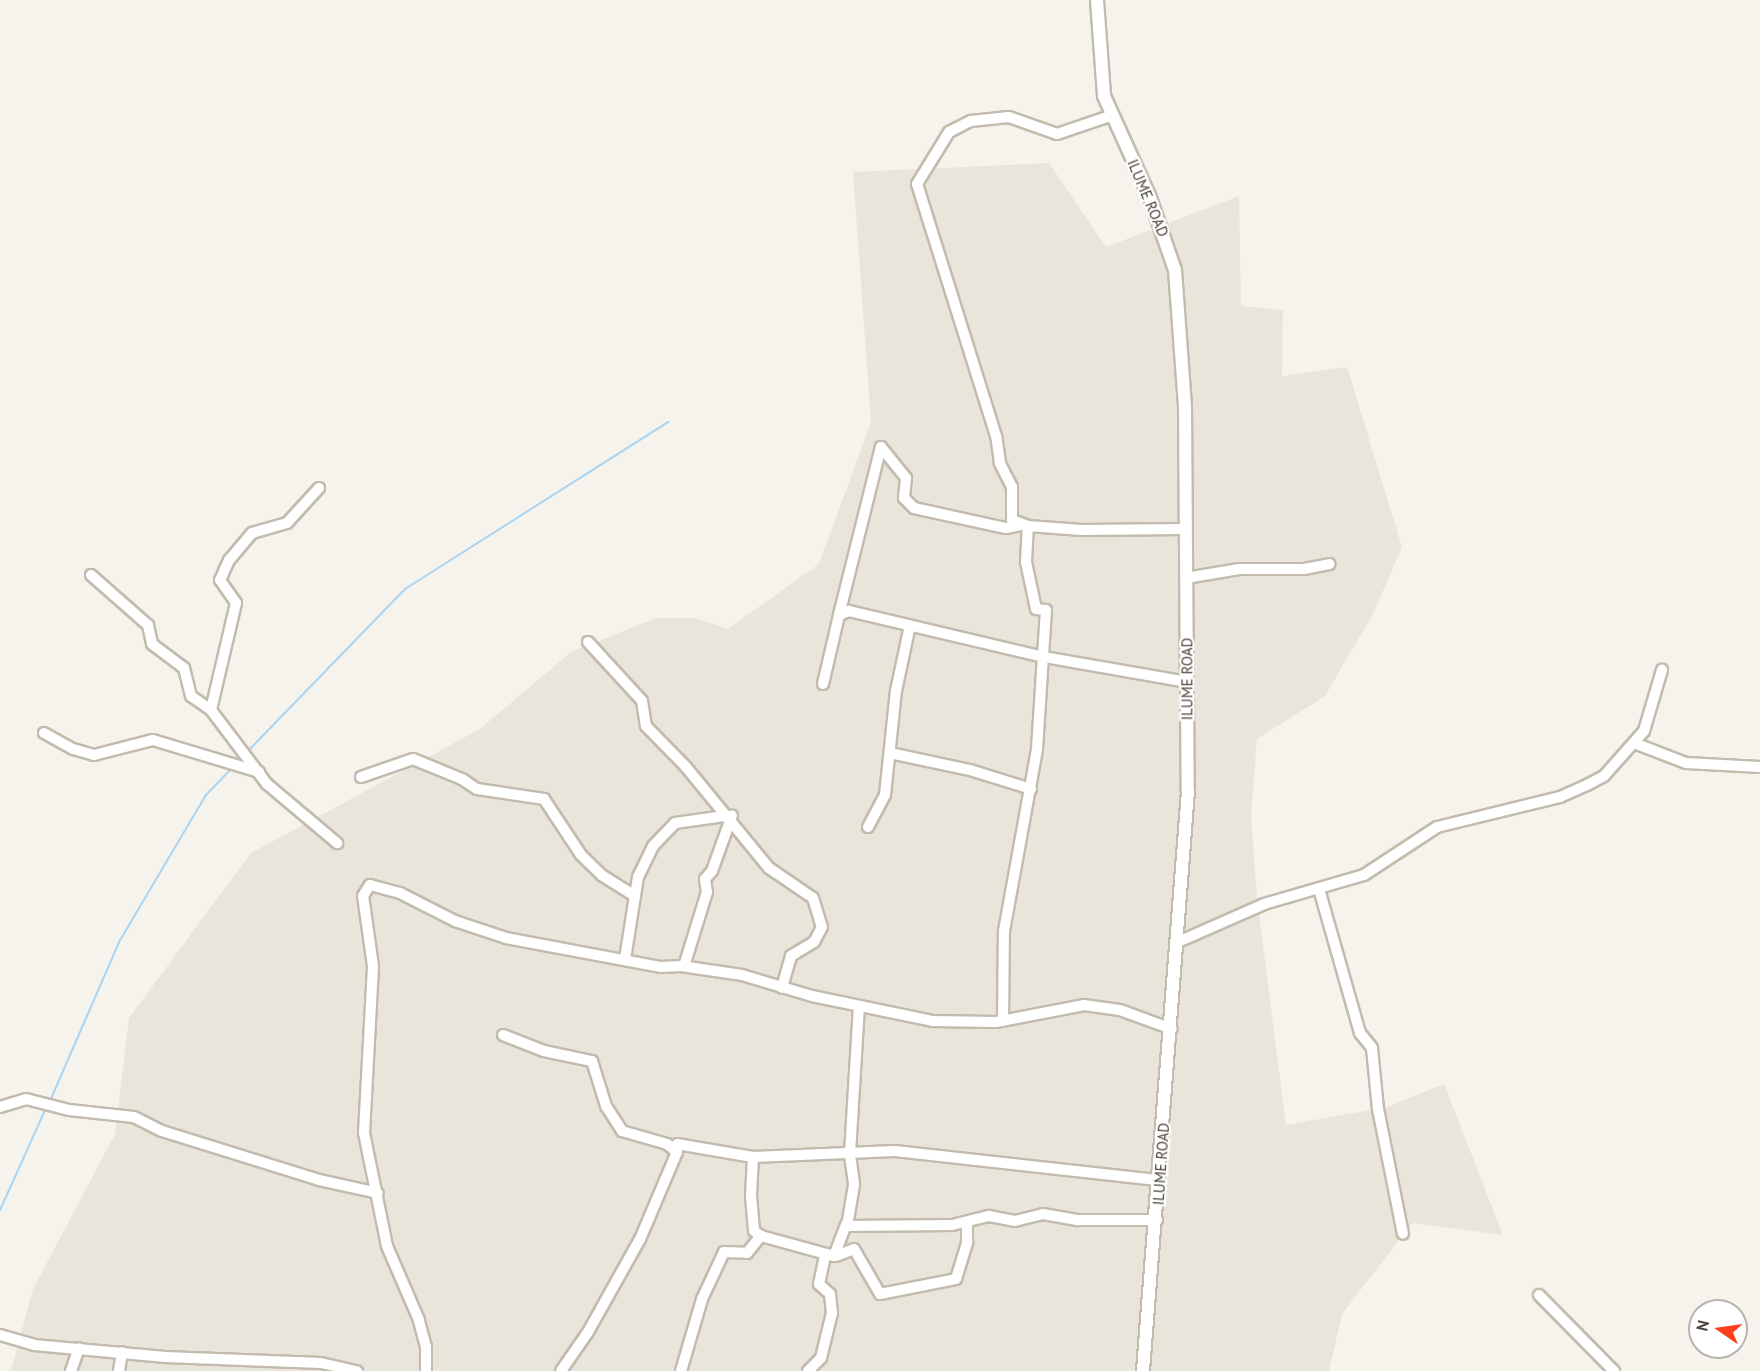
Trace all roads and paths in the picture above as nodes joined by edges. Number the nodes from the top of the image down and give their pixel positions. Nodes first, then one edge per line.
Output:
1 (1097, 0) edge
2 (1110, 116) junction
3 (319, 488) dead end
4 (1025, 526) junction
5 (1185, 529) junction
6 (1330, 564) dead end
7 (91, 575) dead end
8 (1186, 578) junction
9 (839, 615) junction
10 (910, 625) junction
11 (588, 642) dead end
12 (1044, 657) junction
13 (1662, 670) dead end
14 (1186, 682) junction
15 (823, 684) dead end
16 (211, 710) junction
17 (44, 733) dead end
18 (1634, 743) junction
19 (890, 753) junction
20 (1760, 766) edge
21 (259, 772) junction
22 (361, 777) dead end
23 (1031, 789) junction
24 (729, 815) junction
25 (868, 827) dead end
26 (338, 843) dead end
27 (1319, 889) junction
28 (634, 896) junction
29 (1178, 942) junction
30 (625, 959) junction
31 (685, 963) dead end
32 (782, 988) junction
33 (859, 1006) junction
34 (1003, 1021) junction
35 (1172, 1029) junction
36 (503, 1035) dead end
37 (0, 1107) edge
38 (677, 1144) dead end
39 (850, 1151) junction
40 (753, 1157) junction
41 (1159, 1180) junction
42 (378, 1193) junction
43 (1157, 1220) junction
44 (968, 1223) junction
45 (846, 1224) junction
46 (1403, 1234) dead end
47 (761, 1236) junction
48 (831, 1256) junction
49 (1539, 1295) dead end
50 (0, 1335) edge
51 (79, 1348) junction
52 (122, 1352) junction
53 (240, 1359) junction
54 (314, 1367) edge
55 (71, 1371) edge
56 (119, 1371) edge
57 (237, 1371) edge
58 (357, 1371) edge
59 (424, 1371) edge
60 (561, 1371) edge
61 (681, 1371) edge
62 (808, 1371) edge
63 (1143, 1371) edge
64 (1614, 1371) edge

1 - 2 street, ILUME ROAD
2 - 4 street
2 - 5 street, ILUME ROAD
3 - 16 street
4 - 5 street
4 - 9 street
4 - 12 street
5 - 8 street, ILUME ROAD
6 - 8 street
7 - 16 street
8 - 14 street, ILUME ROAD
9 - 10 street
9 - 15 street
10 - 12 street
10 - 19 street
11 - 24 street
12 - 14 street
12 - 23 street
13 - 18 street
14 - 29 street, ILUME ROAD
16 - 21 street
17 - 21 street
18 - 20 street
18 - 27 street
19 - 23 street
19 - 25 street
21 - 26 street
22 - 28 street
23 - 34 street
24 - 28 street
24 - 31 street
24 - 32 street
27 - 29 street
27 - 46 street
28 - 30 street
29 - 35 street, ILUME ROAD
30 - 32 street
30 - 42 street
32 - 33 street
33 - 34 street
33 - 39 street
34 - 35 street
35 - 41 street, ILUME ROAD
36 - 60 street
37 - 42 street
38 - 40 street
39 - 40 street
39 - 41 street
39 - 45 street
40 - 47 street
41 - 43 street, ILUME ROAD
42 - 59 street
43 - 44 street
43 - 63 street, ILUME ROAD
44 - 45 street
44 - 48 street
45 - 48 street
47 - 48 street
47 - 61 street
48 - 62 street
49 - 64 street
50 - 51 street
51 - 52 street
51 - 55 street
52 - 53 street
52 - 56 street
53 - 54 street
53 - 57 street
54 - 58 street

